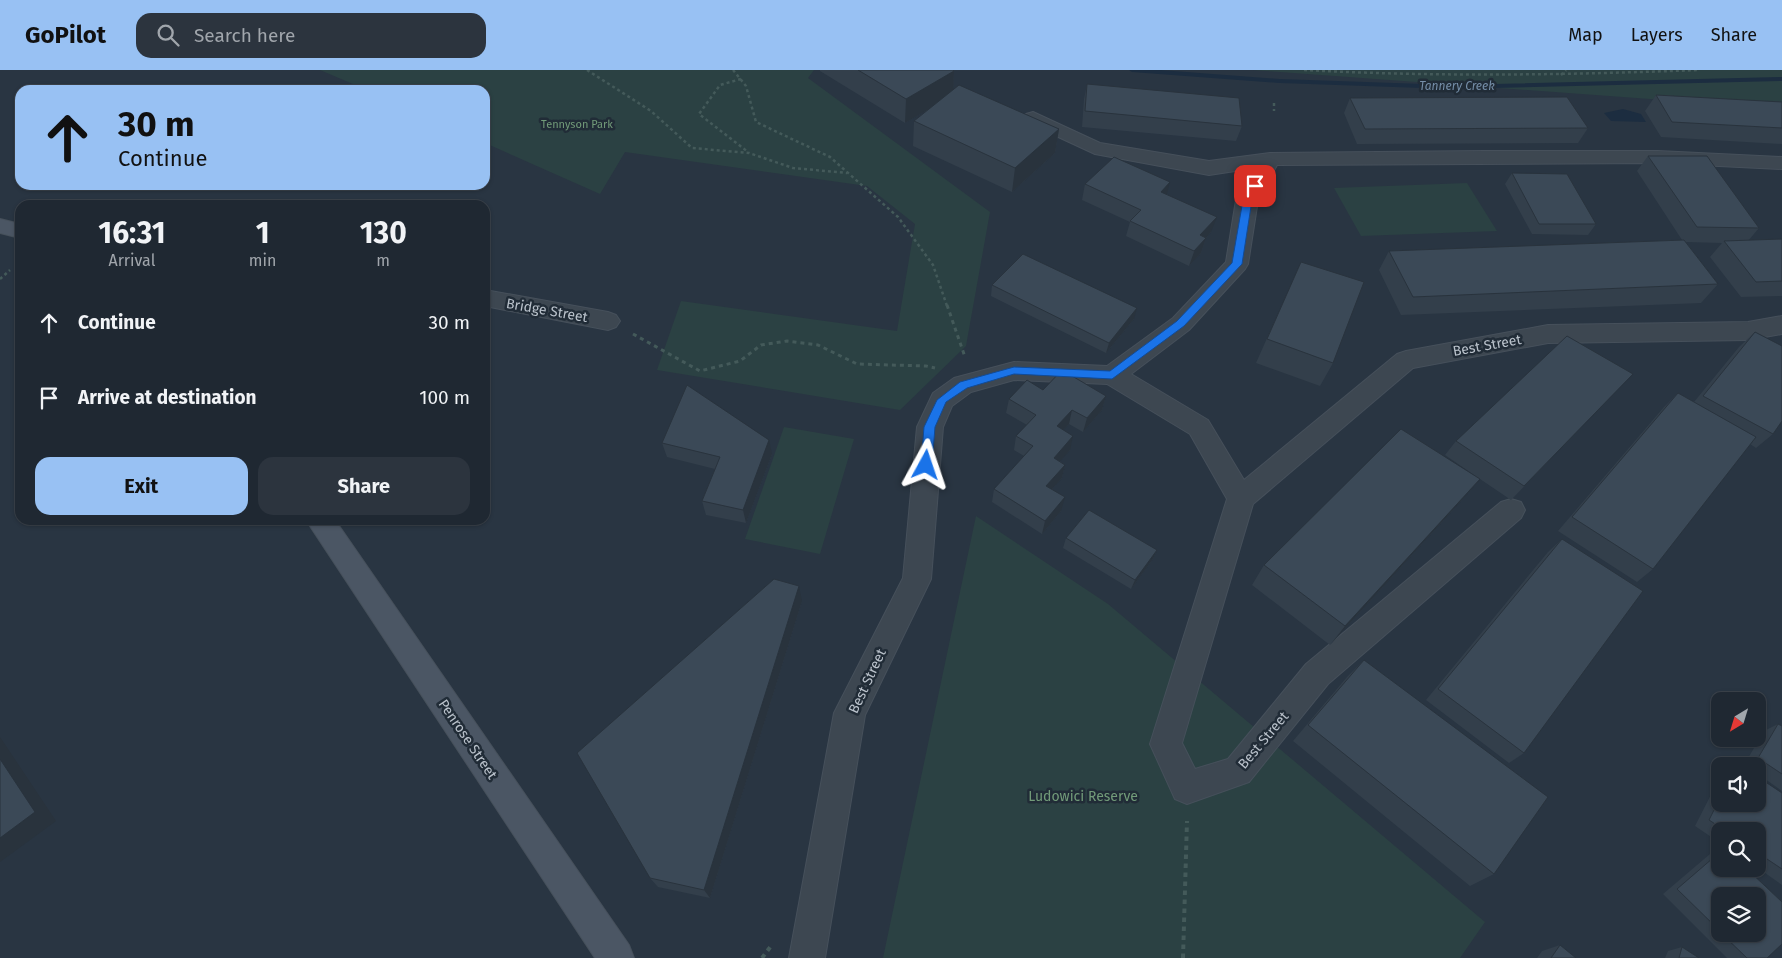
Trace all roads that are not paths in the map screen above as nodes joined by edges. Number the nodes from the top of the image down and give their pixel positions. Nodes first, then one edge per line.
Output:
1 (1033, 118) edge
2 (1270, 159) junction
3 (1782, 163) edge
4 (0, 226) edge
5 (15, 230) edge
6 (490, 299) edge
7 (608, 321) road end
8 (1782, 325) edge
9 (1112, 375) junction
10 (1241, 498) junction
11 (1511, 510) dead end
12 (323, 525) edge
13 (616, 958) edge
14 (806, 958) edge

1 - 2 street
2 - 3 street
2 - 9 street
4 - 5 main road
6 - 7 street, Bridge Street
8 - 10 street, Best Street
9 - 10 street
9 - 14 street, Best Street
10 - 11 street, Best Street
12 - 13 main road, Penrose Street

